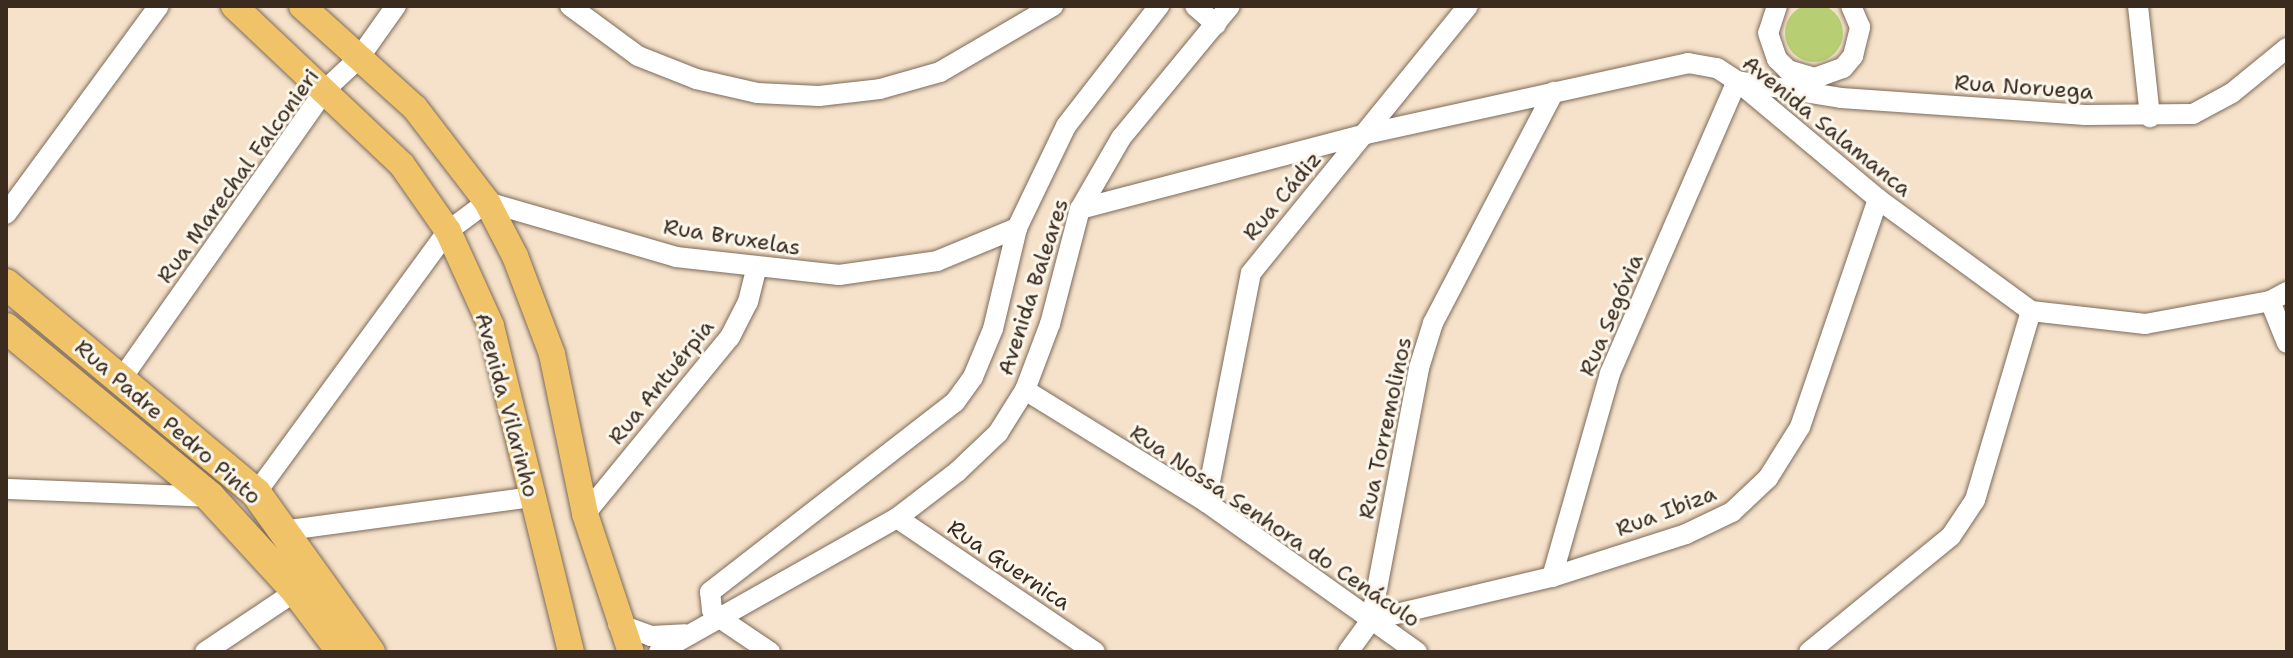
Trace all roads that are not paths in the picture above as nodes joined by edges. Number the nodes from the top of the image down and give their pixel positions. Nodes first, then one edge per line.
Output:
1 (159, 6) edge
2 (236, 6) edge
3 (260, 6) edge
4 (302, 6) edge
5 (396, 6) edge
6 (570, 6) edge
7 (1053, 6) edge
8 (1159, 6) edge
9 (1195, 6) edge
10 (1230, 6) edge
11 (1468, 6) edge
12 (1777, 6) edge
13 (1851, 6) edge
14 (2138, 6) edge
15 (1216, 24) junction
16 (2287, 48) edge
17 (359, 58) junction
18 (1777, 59) junction
19 (1829, 76) junction
20 (1737, 81) junction
21 (326, 89) junction
22 (1554, 92) junction
23 (1841, 98) junction
24 (2150, 117) junction
25 (1366, 134) junction
26 (1878, 199) junction
27 (487, 202) junction
28 (1080, 209) junction
29 (6, 214) edge
30 (1017, 228) junction
31 (448, 231) junction
32 (756, 270) junction
33 (6, 284) edge
34 (2278, 297) edge
35 (2031, 311) junction
36 (6, 328) edge
37 (2287, 343) edge
38 (122, 378) junction
39 (1025, 390) junction
40 (6, 489) edge
41 (256, 493) junction
42 (210, 497) junction
43 (531, 497) junction
44 (1206, 502) junction
45 (585, 514) junction
46 (897, 518) junction
47 (281, 531) junction
48 (1552, 577) junction
49 (296, 591) junction
50 (721, 619) junction
51 (1371, 620) junction
52 (618, 624) junction
53 (693, 633) junction
54 (205, 652) edge
55 (342, 652) edge
56 (370, 652) edge
57 (571, 652) edge
58 (631, 652) edge
59 (659, 652) edge
60 (770, 652) edge
61 (1095, 652) edge
62 (1348, 652) edge
63 (1417, 652) edge
64 (1809, 652) edge

1 - 29 street
2 - 3 main road
2 - 21 main road, Avenida Vilarinho
4 - 17 main road
5 - 17 street, Rua Marechal Falconieri
6 - 7 street
8 - 30 street, Avenida Baleares
9 - 15 street
10 - 15 street, Avenida Baleares
11 - 25 street, Rua Cádiz
12 - 18 street
13 - 19 street
14 - 24 street
15 - 28 street, Avenida Baleares
16 - 24 street, Rua Noruega
17 - 21 street, Rua Marechal Falconieri
17 - 27 main road
18 - 19 street
18 - 20 street
19 - 23 street
20 - 22 street, Avenida Salamanca
20 - 23 street, Rua Noruega
20 - 26 street, Avenida Salamanca
20 - 48 street, Rua Segóvia
21 - 31 main road, Avenida Vilarinho
21 - 38 street, Rua Marechal Falconieri
22 - 25 street, Avenida Salamanca
22 - 51 street, Rua Torremolinos
23 - 24 street, Rua Noruega
25 - 28 street, Avenida Salamanca
25 - 44 street, Rua Cádiz
26 - 35 street, Avenida Salamanca
26 - 48 street, Rua Ibiza
27 - 31 street
27 - 32 street, Rua Bruxelas
27 - 45 main road
28 - 39 street, Avenida Baleares
30 - 32 street, Rua Bruxelas
30 - 50 street, Avenida Baleares
31 - 41 street
31 - 43 main road, Avenida Vilarinho
32 - 45 street, Rua Antuérpia
33 - 38 highway, Rua Padre Pedro Pinto
34 - 35 street, Avenida Salamanca
34 - 37 street
35 - 64 street
36 - 42 highway, Rua Padre Pedro Pinto
38 - 41 highway, Rua Padre Pedro Pinto
39 - 44 street, Rua Nossa Senhora do Cenáculo
39 - 46 street, Avenida Baleares
40 - 42 street
41 - 47 highway, Rua Padre Pedro Pinto
42 - 49 highway, Rua Padre Pedro Pinto
43 - 47 street
43 - 57 main road, Avenida Vilarinho
44 - 51 street, Rua Nossa Senhora do Cenáculo
45 - 52 main road
46 - 50 street, Avenida Baleares
46 - 61 street, Rua Guernica
47 - 56 highway, Rua Padre Pedro Pinto
48 - 51 street, Rua Ibiza
49 - 54 street
49 - 55 highway, Rua Padre Pedro Pinto
50 - 53 street, Avenida Baleares
50 - 60 street
51 - 62 street, Rua Torremolinos
51 - 63 street, Rua Nossa Senhora do Cenáculo
52 - 53 street, Avenida Baleares
52 - 58 main road
53 - 59 street, Avenida Baleares

